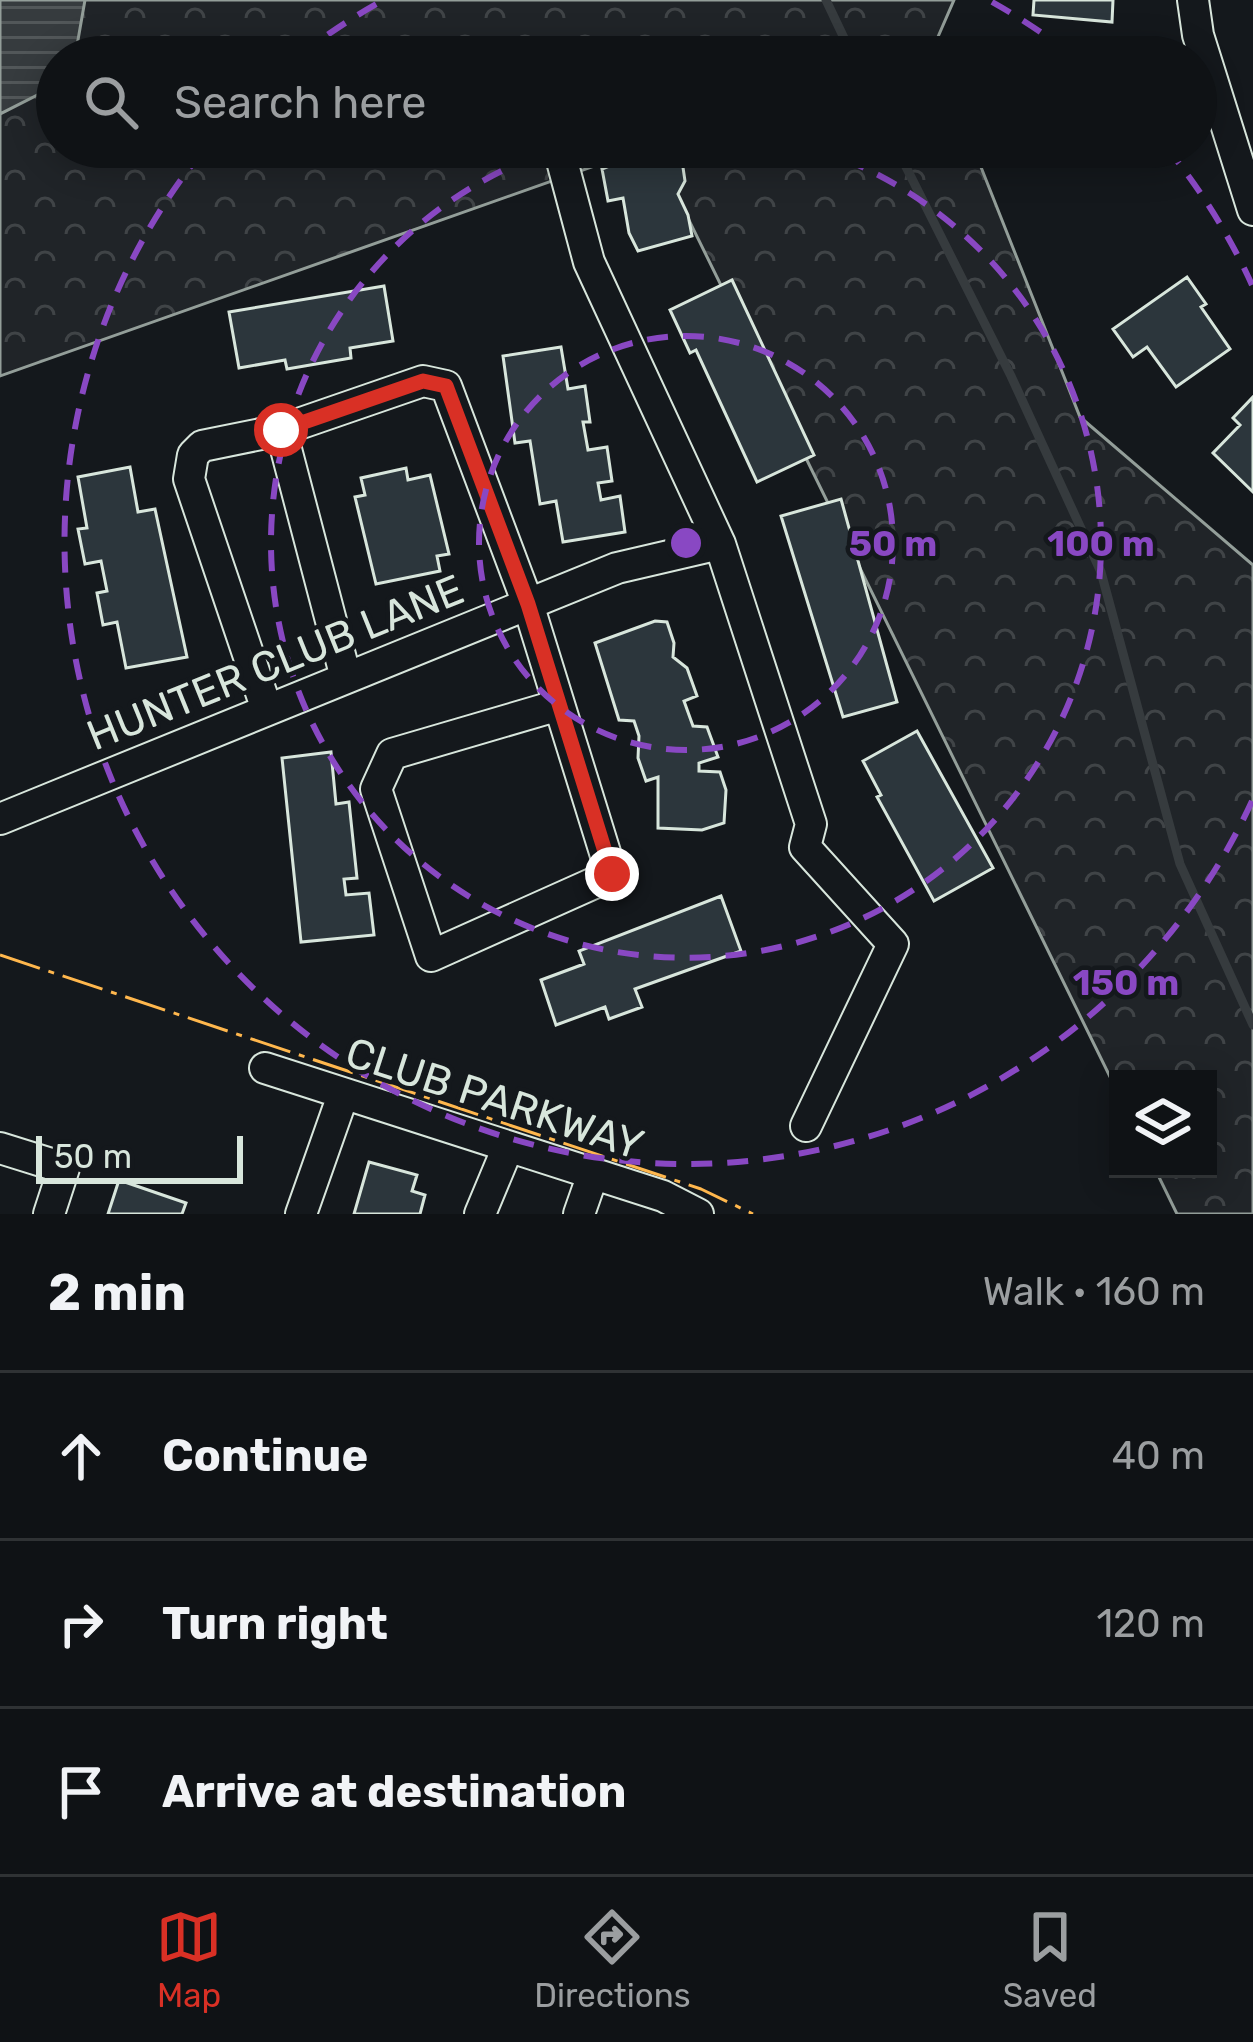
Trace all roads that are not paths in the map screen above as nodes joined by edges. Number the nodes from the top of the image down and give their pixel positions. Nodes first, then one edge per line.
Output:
1 (1193, 0) edge
2 (1198, 36) edge
3 (1217, 95) edge
4 (564, 168) edge
5 (1253, 210) edge
6 (281, 430) junction
7 (720, 544) junction
8 (528, 604) junction
9 (346, 678) junction
10 (559, 705) junction
11 (268, 710) junction
12 (0, 819) edge
13 (265, 1068) dead end
14 (343, 1095) junction
15 (806, 1126) dead end
16 (508, 1147) junction
17 (0, 1148) edge
18 (593, 1174) junction
19 (49, 1214) edge
20 (301, 1214) edge
21 (480, 1214) edge
22 (579, 1214) edge
23 (698, 1214) edge

1 - 2 street
3 - 5 street
4 - 7 street
6 - 8 street
6 - 9 street
6 - 11 street
7 - 8 street, HUNTER CLUB LANE
7 - 15 street
8 - 9 street, HUNTER CLUB LANE
8 - 10 street
9 - 11 street, HUNTER CLUB LANE
10 - 10 street
11 - 12 street, HUNTER CLUB LANE
13 - 14 street, CLUB PARKWAY
14 - 16 street, CLUB PARKWAY
14 - 20 street
16 - 18 street, CLUB PARKWAY
16 - 21 street
17 - 19 street
18 - 22 street
18 - 23 street, CLUB PARKWAY

